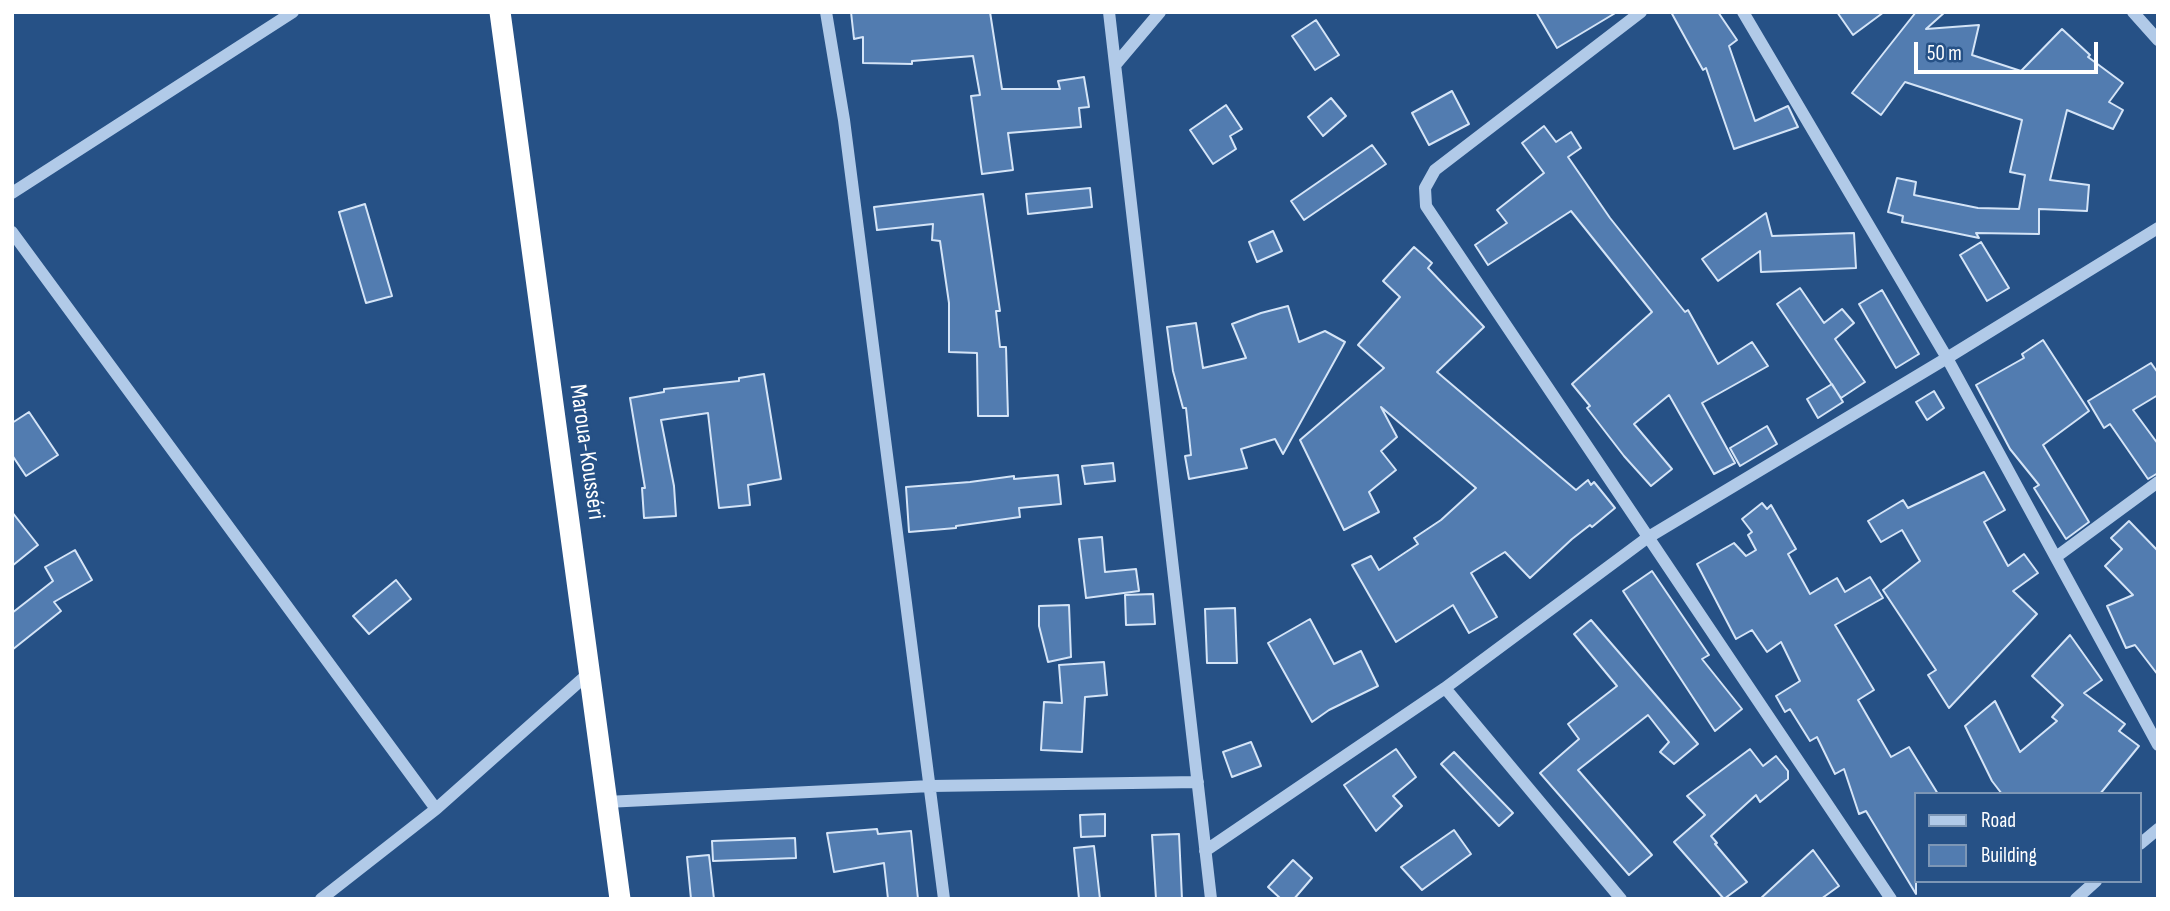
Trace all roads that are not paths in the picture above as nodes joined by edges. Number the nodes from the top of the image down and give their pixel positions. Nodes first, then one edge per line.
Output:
1 (293, 12) edge
2 (500, 12) edge
3 (826, 12) edge
4 (1109, 12) edge
5 (1160, 12) edge
6 (1641, 12) edge
7 (1743, 12) edge
8 (2133, 12) edge
9 (2158, 40) edge
10 (1116, 64) junction
11 (12, 193) edge
12 (2158, 229) edge
13 (12, 232) edge
14 (1947, 358) junction
15 (2158, 481) edge
16 (1647, 538) junction
17 (2056, 557) junction
18 (589, 673) junction
19 (1445, 688) junction
20 (2158, 745) edge
21 (1198, 782) junction
22 (931, 786) junction
23 (606, 802) junction
24 (436, 809) junction
25 (2158, 829) edge
26 (2142, 842) edge
27 (1205, 851) junction
28 (2094, 883) edge
29 (321, 899) edge
30 (620, 899) edge
31 (944, 899) edge
32 (1211, 899) edge
33 (1621, 899) edge
34 (1891, 899) edge
35 (2076, 899) edge

1 - 11 street
2 - 18 highway, Maroua-Kousséri
3 - 22 street
4 - 10 street
5 - 10 street
6 - 16 street
7 - 14 street
8 - 9 street
10 - 21 street
12 - 14 street
13 - 24 street
14 - 16 street
14 - 17 street
15 - 17 street
16 - 19 street
16 - 34 street
17 - 20 street
18 - 23 highway, Maroua-Kousséri
18 - 24 street
19 - 27 street
19 - 33 street
21 - 22 street
21 - 27 street
22 - 23 street
22 - 31 street
23 - 30 highway, Maroua-Kousséri
24 - 29 street
25 - 26 street
27 - 32 street
28 - 35 street

